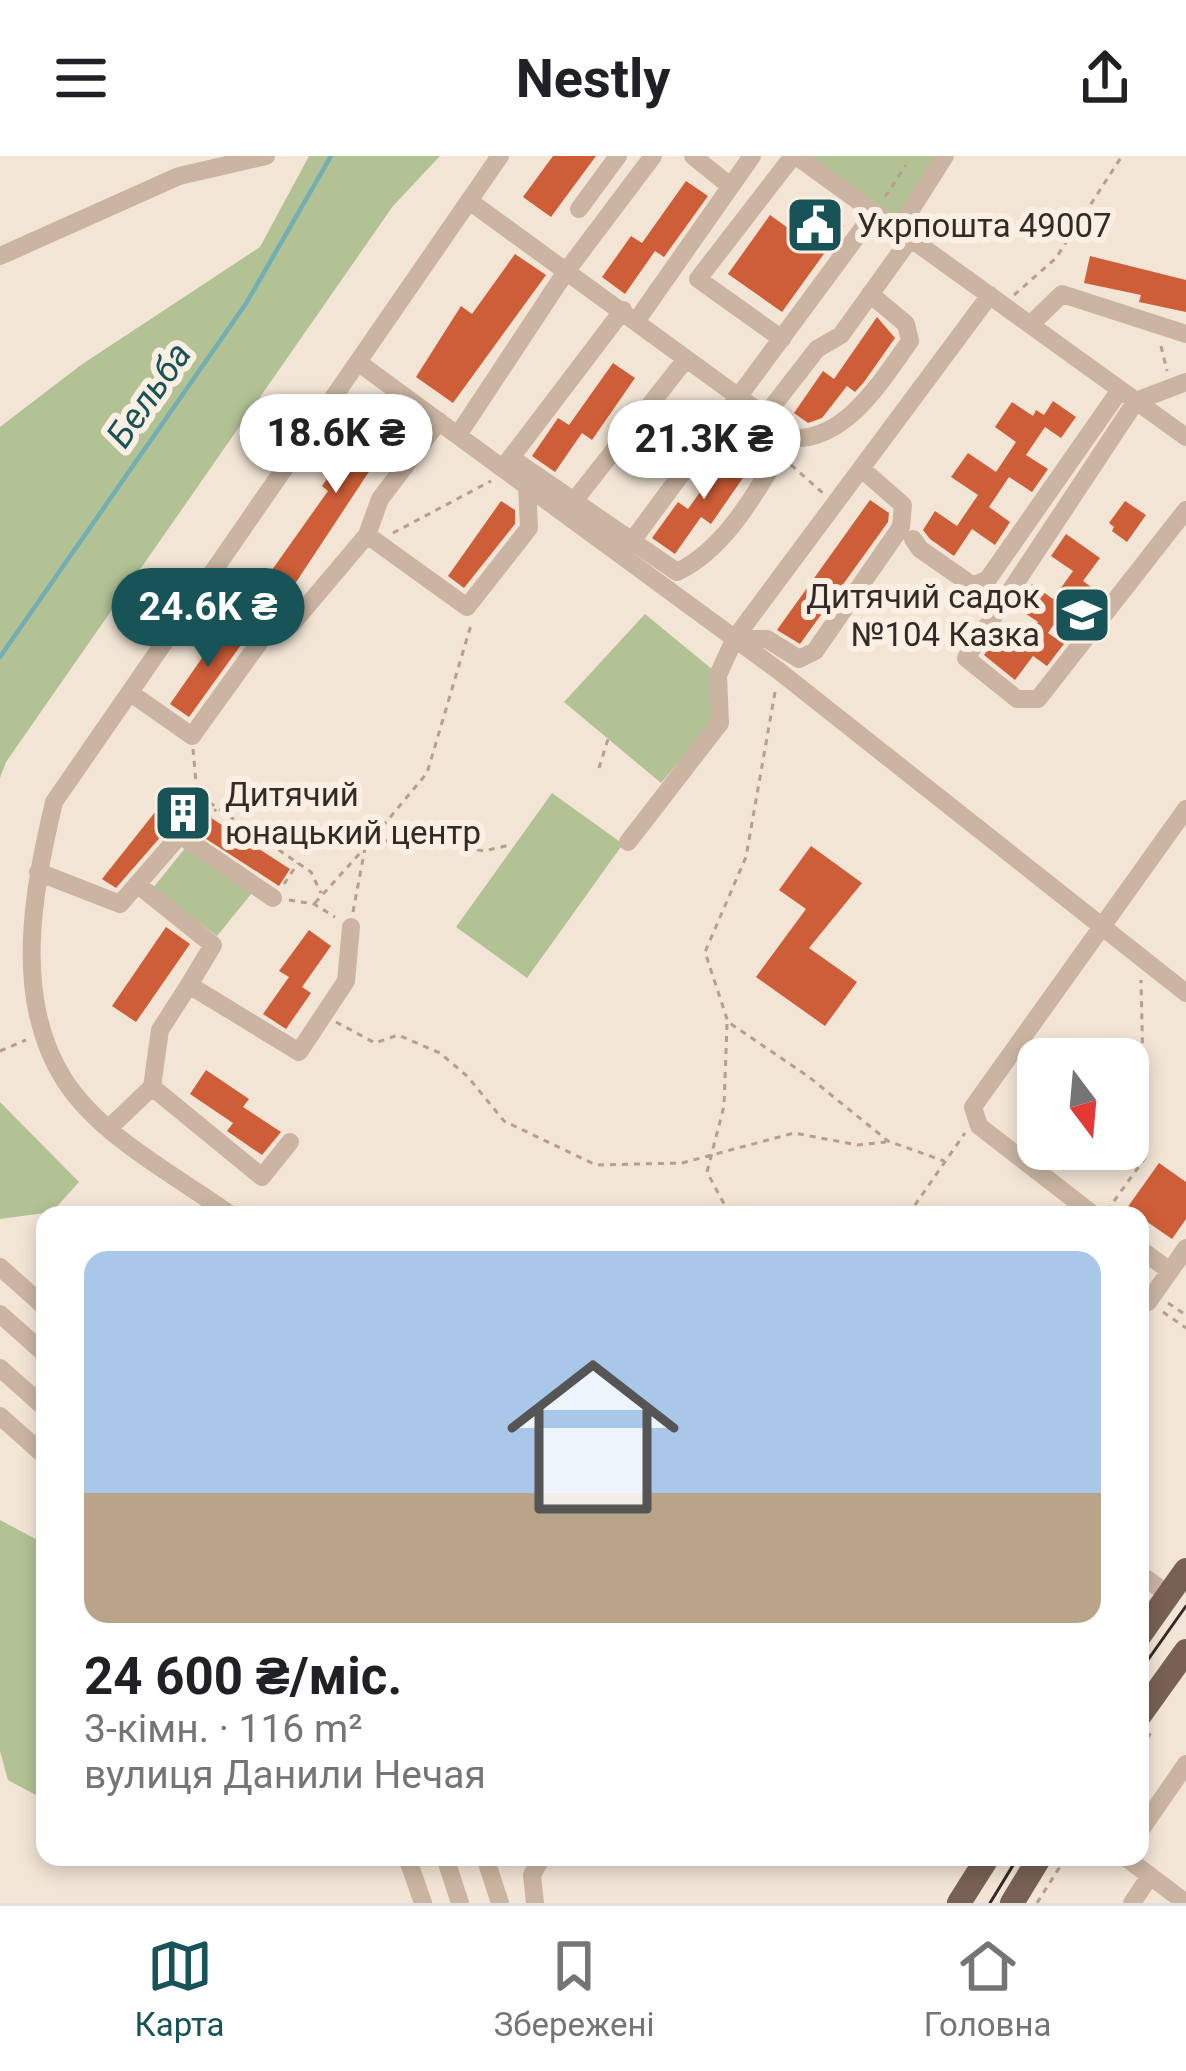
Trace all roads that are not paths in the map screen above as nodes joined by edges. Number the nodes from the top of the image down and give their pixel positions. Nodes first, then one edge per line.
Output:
1 (266, 156) edge
2 (500, 156) edge
3 (617, 156) edge
4 (653, 156) edge
5 (693, 156) edge
6 (752, 156) edge
7 (795, 156) edge
8 (945, 156) edge
9 (730, 186) junction
10 (472, 203) junction
11 (579, 209) dead end
12 (874, 213) junction
13 (904, 234) junction
14 (0, 256) edge
15 (565, 273) junction
16 (870, 294) junction
17 (997, 300) junction
18 (630, 315) junction
19 (1031, 325) junction
20 (1186, 334) edge
21 (782, 339) junction
22 (686, 359) junction
23 (359, 363) junction
24 (1180, 385) edge
25 (1128, 396) junction
26 (737, 397) junction
27 (765, 416) junction
28 (439, 421) junction
29 (458, 435) junction
30 (1186, 437) edge
31 (790, 438) junction
32 (508, 466) junction
33 (863, 471) junction
34 (527, 486) junction
35 (574, 501) junction
36 (1186, 510) edge
37 (367, 535) junction
38 (913, 539) dead end
39 (632, 541) junction
40 (214, 574) junction
41 (291, 626) dead end
42 (735, 638) junction
43 (132, 694) junction
44 (1186, 809) edge
45 (628, 842) dead end
46 (38, 872) junction
47 (137, 884) junction
48 (273, 898) road end
49 (1104, 924) junction
50 (351, 927) road end
51 (189, 985) junction
52 (1186, 993) edge
53 (152, 1087) junction
54 (109, 1128) junction
55 (290, 1142) dead end
56 (218, 1206) edge
57 (1083, 1206) edge
58 (1186, 1248) edge
59 (1149, 1256) edge
60 (0, 1267) edge
61 (1170, 1271) junction
62 (1151, 1297) road end
63 (36, 1299) edge
64 (0, 1314) edge
65 (36, 1346) edge
66 (0, 1368) edge
67 (36, 1400) edge
68 (0, 1416) edge
69 (36, 1448) edge
70 (1186, 1570) edge
71 (1149, 1580) edge
72 (1169, 1594) junction
73 (1149, 1622) edge
74 (1186, 1651) edge
75 (1149, 1702) edge
76 (1186, 1764) edge
77 (1149, 1818) edge
78 (410, 1866) edge
79 (448, 1866) edge
80 (488, 1866) edge
81 (534, 1866) edge
82 (982, 1866) edge
83 (1035, 1866) edge
84 (1137, 1866) edge
85 (1150, 1876) junction
86 (423, 1903) edge
87 (460, 1903) edge
88 (500, 1903) edge
89 (536, 1903) edge
90 (959, 1903) edge
91 (1012, 1903) edge
92 (1132, 1903) edge
93 (1186, 1903) edge

1 - 14 street
2 - 10 street
3 - 11 street
4 - 15 street
5 - 9 street
6 - 9 street
7 - 12 street
7 - 21 street
8 - 13 street
9 - 18 street
10 - 15 street
10 - 23 street
12 - 13 street
12 - 21 street
13 - 16 street
13 - 17 street
15 - 18 street
15 - 29 street
16 - 27 street
16 - 31 street
17 - 19 street
17 - 33 street
18 - 22 street
18 - 32 street
19 - 20 street
19 - 25 street
21 - 26 street
22 - 26 street
22 - 35 street
23 - 28 street
23 - 40 street
24 - 25 street
25 - 30 street
25 - 36 street
25 - 38 street
26 - 27 street
26 - 39 street
27 - 31 street
28 - 29 street
28 - 37 street
29 - 32 street
31 - 39 street
32 - 34 street
32 - 35 street
33 - 42 street
33 - 42 street
34 - 37 street
34 - 42 street
35 - 39 street
37 - 41 street
40 - 43 street
40 - 43 street
42 - 45 street
42 - 49 street
43 - 46 street
44 - 49 street
46 - 47 street
46 - 54 street
47 - 48 street
47 - 51 street
49 - 52 street
49 - 57 street
50 - 51 street
51 - 53 street
53 - 54 street
53 - 55 street
54 - 56 street
58 - 61 street
59 - 61 street
60 - 63 street
61 - 62 street
64 - 65 street
66 - 67 street
68 - 69 street
70 - 72 main road
71 - 72 street
72 - 73 main road
74 - 75 main road
76 - 77 street
78 - 86 street
79 - 87 street
80 - 88 street
81 - 89 street
82 - 90 main road
83 - 91 main road
84 - 85 street
85 - 92 street
85 - 93 street

